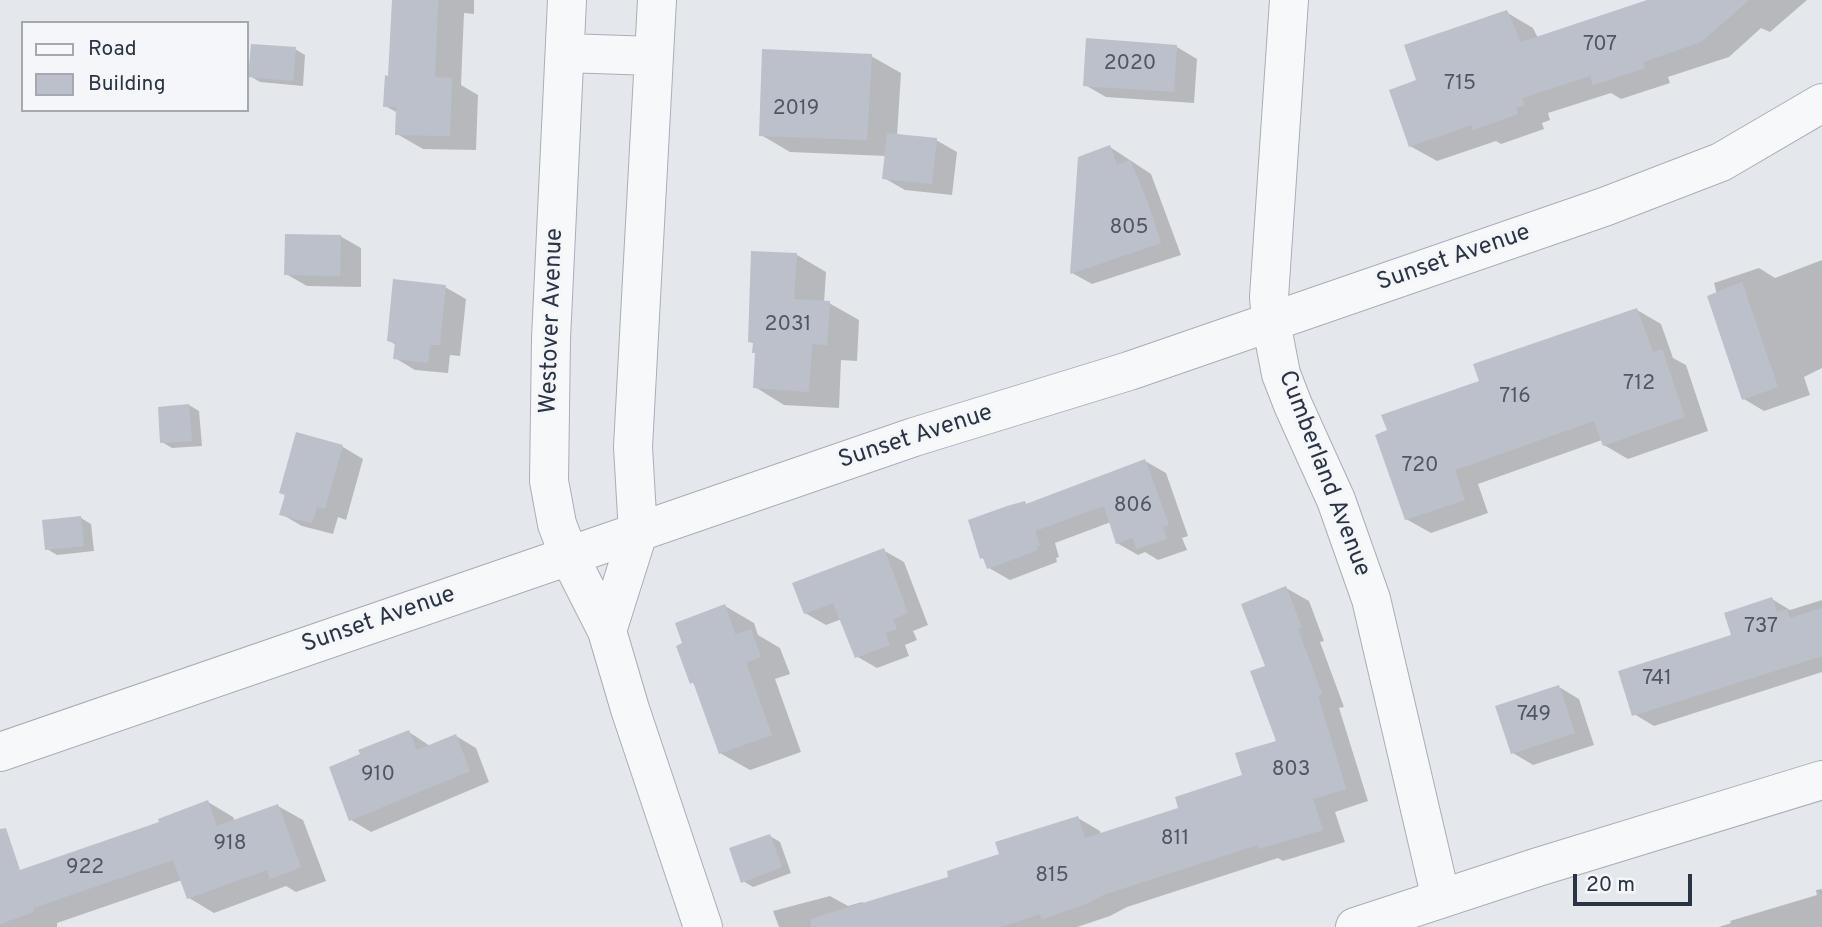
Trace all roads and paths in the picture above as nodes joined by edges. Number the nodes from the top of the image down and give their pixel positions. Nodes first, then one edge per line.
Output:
1 (567, 0) edge
2 (657, 0) edge
3 (1289, 0) edge
4 (565, 53) junction
5 (654, 56) junction
6 (1822, 103) edge
7 (1270, 322) junction
8 (638, 533) junction
9 (569, 556) junction
10 (607, 631) junction
11 (0, 752) edge
12 (1822, 780) edge
13 (1441, 899) junction
14 (703, 927) edge
15 (1355, 927) edge

1 - 4 street, Westover Avenue
2 - 5 street
3 - 7 street, Cumberland Avenue
4 - 5 street
4 - 9 street, Westover Avenue
5 - 8 street
6 - 7 street, Sunset Avenue
7 - 8 street, Sunset Avenue
7 - 13 street, Cumberland Avenue
8 - 9 street, Sunset Avenue
8 - 10 street
9 - 10 street, Westover Avenue
9 - 11 street, Sunset Avenue
10 - 14 street, Westover Avenue
12 - 13 street
13 - 15 street

